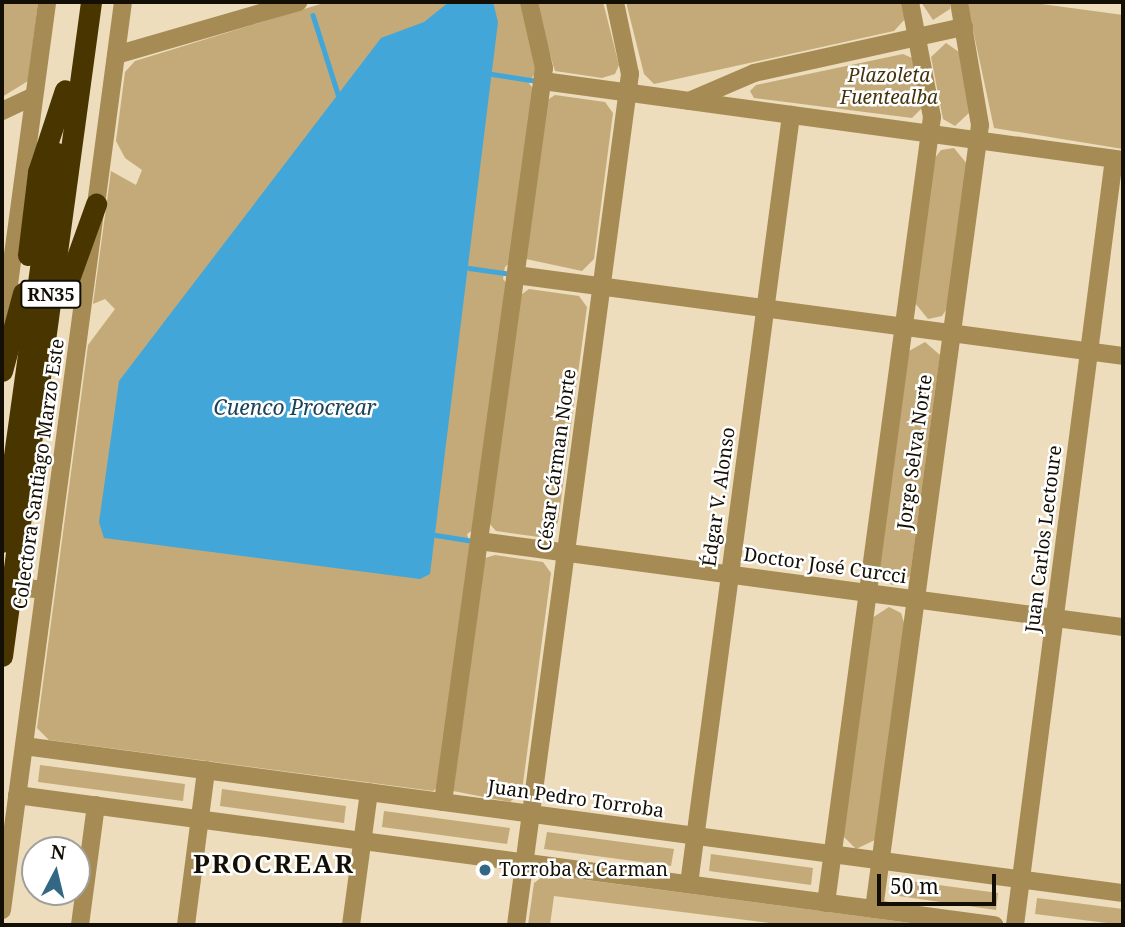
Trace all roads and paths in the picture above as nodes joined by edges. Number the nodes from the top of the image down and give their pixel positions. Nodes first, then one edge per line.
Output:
1 (47, 2) edge
2 (77, 2) edge
3 (91, 2) edge
4 (123, 2) edge
5 (298, 2) edge
6 (528, 2) edge
7 (615, 2) edge
8 (911, 2) edge
9 (959, 2) edge
10 (964, 27) junction
11 (918, 37) junction
12 (116, 55) junction
13 (542, 81) junction
14 (65, 90) junction
15 (628, 93) junction
16 (34, 96) junction
17 (689, 101) junction
18 (2, 111) edge
19 (791, 115) junction
20 (929, 134) junction
21 (978, 140) junction
22 (1119, 159) edge
23 (96, 204) junction
24 (516, 275) junction
25 (602, 287) junction
26 (765, 309) junction
27 (903, 327) junction
28 (952, 333) junction
29 (2, 336) edge
30 (1089, 352) junction
31 (1123, 356) edge
32 (2, 371) edge
33 (22, 508) junction
34 (479, 541) junction
35 (2, 542) edge
36 (566, 553) junction
37 (730, 575) junction
38 (7, 585) edge
39 (44, 590) junction
40 (867, 593) junction
41 (916, 599) junction
42 (1055, 618) junction
43 (1123, 627) edge
44 (2, 656) edge
45 (24, 746) junction
46 (206, 770) junction
47 (369, 792) junction
48 (17, 795) junction
49 (443, 802) junction
50 (96, 805) junction
51 (531, 814) junction
52 (200, 819) junction
53 (695, 836) junction
54 (362, 841) junction
55 (832, 854) junction
56 (881, 861) junction
57 (525, 862) junction
58 (1021, 880) junction
59 (689, 884) junction
60 (1123, 893) edge
61 (826, 903) junction
62 (2, 909) edge
63 (874, 909) junction
64 (80, 925) edge
65 (186, 925) edge
66 (351, 925) edge
67 (516, 925) edge
68 (994, 925) edge
69 (1015, 925) edge

1 - 16 street
2 - 14 highway, RN35
3 - 33 highway, RN35
4 - 12 street, Colectora Santiago Marzo Este
5 - 12 street
6 - 13 street
7 - 15 street, César Cárman Norte
8 - 11 street, Jorge Selva Norte
9 - 10 street, Jorge Selva Norte
10 - 11 street
10 - 21 street, Jorge Selva Norte
11 - 17 street
11 - 20 street, Jorge Selva Norte
12 - 23 street, Colectora Santiago Marzo Este
13 - 15 street
13 - 24 street
14 - 32 highway
14 - 35 highway, RN35
15 - 17 street
15 - 25 street, César Cárman Norte
16 - 18 street
16 - 29 street
17 - 19 street
19 - 20 street
19 - 26 street, Édgar V. Alonso
20 - 21 street
20 - 27 street, Jorge Selva Norte
21 - 22 street
21 - 28 street, Jorge Selva Norte
22 - 30 street, Juan Carlos Lectoure
23 - 33 highway
23 - 39 street, Colectora Santiago Marzo Este
24 - 25 street
24 - 34 street
25 - 26 street
25 - 36 street, César Cárman Norte
26 - 27 street
26 - 37 street, Édgar V. Alonso
27 - 28 street
27 - 40 street, Jorge Selva Norte
28 - 30 street
28 - 41 street, Jorge Selva Norte
30 - 31 street
30 - 42 street, Juan Carlos Lectoure
33 - 38 highway, RN35
34 - 36 street, Doctor José Curcci
34 - 49 street
36 - 37 street, Doctor José Curcci
36 - 51 street, César Cárman Norte
37 - 40 street, Doctor José Curcci
37 - 53 street, Édgar V. Alonso
38 - 39 street
38 - 44 highway, RN35
39 - 45 street, Colectora Santiago Marzo Este
40 - 41 street, Doctor José Curcci
40 - 55 street, Jorge Selva Norte
41 - 42 street, Doctor José Curcci
41 - 56 street, Jorge Selva Norte
42 - 43 street, Doctor José Curcci
42 - 58 street, Juan Carlos Lectoure
45 - 46 street, Juan Pedro Torroba
45 - 48 street, Colectora Santiago Marzo Este
46 - 47 street, Juan Pedro Torroba
46 - 52 street
47 - 49 street, Juan Pedro Torroba
47 - 54 street
48 - 50 street
48 - 62 street, Colectora Santiago Marzo Este
49 - 51 street, Juan Pedro Torroba
50 - 52 street
50 - 64 street
51 - 53 street, Juan Pedro Torroba
51 - 57 street, César Cárman Norte
52 - 54 street
52 - 65 street
53 - 55 street, Juan Pedro Torroba
53 - 59 street, Édgar V. Alonso
54 - 57 street
54 - 66 street
55 - 56 street, Juan Pedro Torroba
55 - 61 street, Jorge Selva Norte
56 - 58 street, Juan Pedro Torroba
56 - 63 street, Jorge Selva Norte
57 - 59 street
57 - 67 street, César Cárman Norte
58 - 60 street, Juan Pedro Torroba
58 - 69 street, Juan Carlos Lectoure
59 - 61 street
61 - 63 street
63 - 68 street

